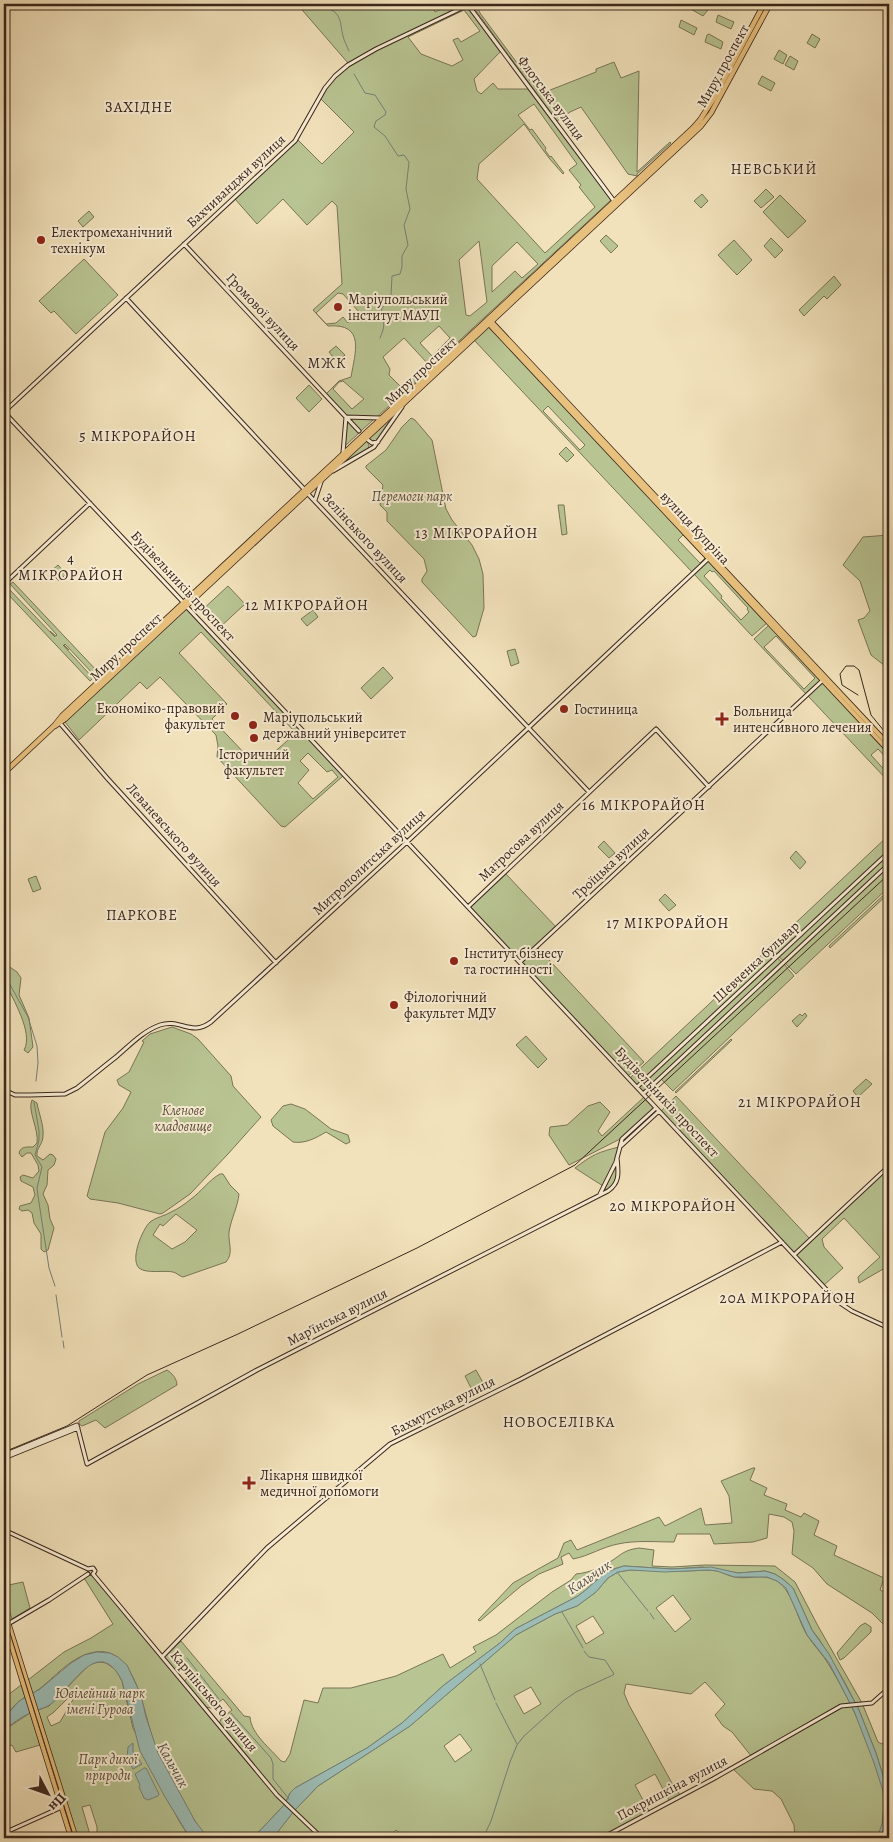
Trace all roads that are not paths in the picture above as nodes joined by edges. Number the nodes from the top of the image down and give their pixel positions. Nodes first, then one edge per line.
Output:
1 (764, 4) edge
2 (770, 4) edge
3 (467, 5) edge
4 (658, 163) junction
5 (615, 203) junction
6 (184, 244) junction
7 (126, 298) junction
8 (488, 320) junction
9 (466, 341) junction
10 (406, 400) junction
11 (4, 412) edge
12 (346, 417) junction
13 (380, 418) junction
14 (359, 431) dead end
15 (378, 442) junction
16 (368, 451) junction
17 (343, 453) junction
18 (324, 477) junction
19 (306, 491) junction
20 (315, 500) junction
21 (90, 503) junction
22 (710, 557) junction
23 (4, 584) edge
24 (185, 604) junction
25 (825, 679) junction
26 (59, 722) junction
27 (528, 728) junction
28 (889, 745) edge
29 (889, 751) edge
30 (4, 773) edge
31 (709, 786) junction
32 (589, 792) junction
33 (408, 842) junction
34 (889, 852) edge
35 (889, 864) edge
36 (468, 906) junction
37 (778, 956) junction
38 (520, 962) junction
39 (276, 963) junction
40 (784, 963) junction
41 (637, 1087) junction
42 (4, 1090) edge
43 (643, 1094) junction
44 (658, 1109) junction
45 (620, 1146) junction
46 (617, 1157) junction
47 (889, 1166) edge
48 (599, 1195) junction
49 (782, 1242) junction
50 (794, 1255) junction
51 (889, 1328) edge
52 (4, 1456) edge
53 (4, 1530) edge
54 (88, 1569) junction
55 (88, 1574) junction
56 (94, 1574) junction
57 (4, 1609) edge
58 (5, 1624) edge
59 (162, 1657) junction
60 (889, 1688) edge
61 (64, 1807) junction
62 (4, 1833) edge
63 (71, 1838) edge
64 (76, 1838) edge
65 (322, 1838) edge
66 (602, 1838) edge

1 - 4 highway, Миру проспект
2 - 4 highway, Миру проспект
3 - 5 street, Флотська вулиця
3 - 6 street, Бахчиванджи вулиця
4 - 5 highway, Миру проспект
5 - 8 highway, Миру проспект
6 - 7 street, Бахчиванджи вулиця
6 - 12 street, Громової вулиця
7 - 11 street, Бахчиванджи вулиця
7 - 19 street, Зелінського вулиця
8 - 9 highway, Миру проспект
8 - 22 main road, вулиця Купріна
9 - 10 highway, Миру проспект
9 - 13 highway, Миру проспект
10 - 15 street
10 - 18 highway, Миру проспект
11 - 21 street, Будівельників проспект
12 - 13 street
12 - 14 street, Громової вулиця
12 - 17 street
13 - 17 highway, Миру проспект
15 - 16 street
15 - 16 street
16 - 18 street
17 - 19 highway, Миру проспект
18 - 19 highway, Миру проспект
18 - 20 street
19 - 20 street, Зелінського вулиця
19 - 24 highway, Миру проспект
20 - 27 street, Зелінського вулиця
21 - 23 street
21 - 24 street, Будівельників проспект
22 - 25 main road, вулиця Купріна
22 - 27 street, Митрополитська вулиця
24 - 26 highway, Миру проспект
24 - 33 street, Будівельників проспект
25 - 28 main road, вулиця Купріна
25 - 29 main road, вулиця Купріна
25 - 31 street, Троїцька вулиця
26 - 30 highway, Миру проспект
26 - 39 street, Леваневського вулиця
27 - 32 street, Зелінського вулиця
27 - 33 street, Митрополитська вулиця
31 - 32 street, Матросова вулиця
31 - 38 street, Троїцька вулиця
32 - 36 street, Матросова вулиця
33 - 36 street, Будівельників проспект
33 - 39 street, Митрополитська вулиця
34 - 37 street, Шевченка бульвар
35 - 40 street, Шевченка бульвар
36 - 38 street, Будівельників проспект
37 - 40 street
37 - 41 street, Шевченка бульвар
38 - 41 street, Будівельників проспект
39 - 42 street, Митрополитська вулиця
40 - 43 street, Шевченка бульвар
41 - 43 street, Будівельників проспект
43 - 44 street, Будівельників проспект
44 - 45 street
44 - 45 street
44 - 49 street, Будівельників проспект
45 - 46 street
46 - 48 street
46 - 48 street, Мар'їнська вулиця
47 - 50 street
48 - 52 street, Мар'їнська вулиця
49 - 50 street, Будівельників проспект
49 - 59 street, Бахмутська вулиця
50 - 51 street, Будівельників проспект
53 - 54 street
54 - 55 street
54 - 56 street, Карпінського вулиця
55 - 56 street
55 - 58 street
56 - 59 street, Карпінського вулиця
57 - 58 main road
58 - 61 main road
59 - 65 street, Карпінського вулиця
60 - 66 street, Покришкіна вулиця
61 - 62 street
61 - 63 main road
61 - 64 main road

